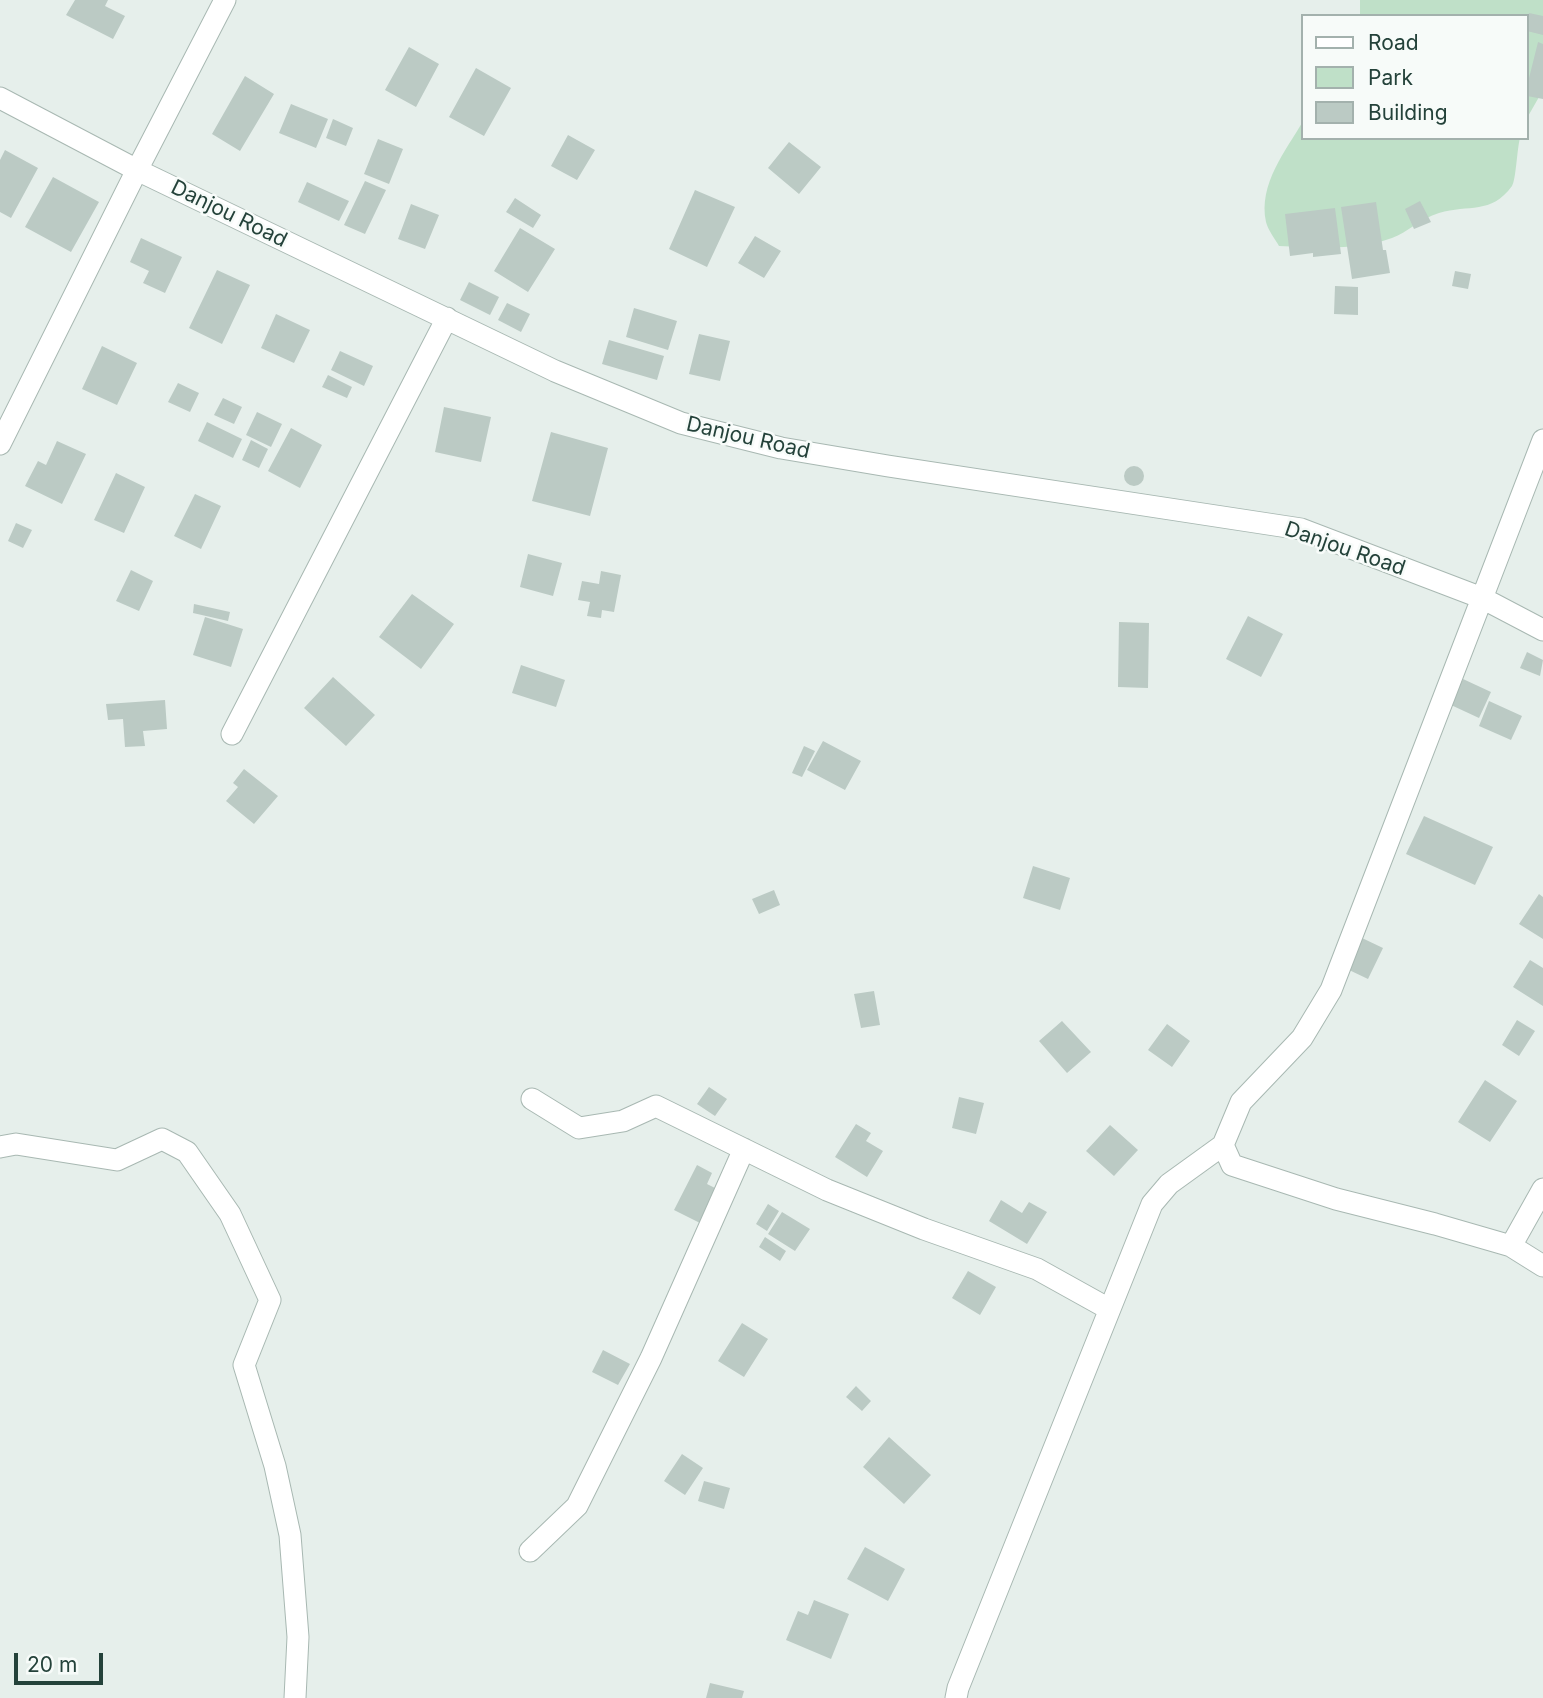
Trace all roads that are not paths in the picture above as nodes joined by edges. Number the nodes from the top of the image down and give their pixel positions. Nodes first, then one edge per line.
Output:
1 (225, 0) edge
2 (0, 98) edge
3 (137, 170) junction
4 (447, 318) junction
5 (1543, 440) edge
6 (0, 444) edge
7 (1482, 598) junction
8 (1543, 630) edge
9 (232, 734) dead end
10 (532, 1099) dead end
11 (1223, 1145) junction
12 (0, 1147) edge
13 (744, 1149) junction
14 (1543, 1189) edge
15 (1511, 1246) junction
16 (1543, 1266) edge
17 (1109, 1309) junction
18 (530, 1551) dead end
19 (295, 1698) edge
20 (956, 1698) edge

1 - 3 street
2 - 3 street, Danjou Road
3 - 4 street, Danjou Road
3 - 6 street
4 - 7 street, Danjou Road
4 - 9 street
5 - 7 street
7 - 8 street, Danjou Road
7 - 11 street
10 - 13 street
11 - 15 street
11 - 17 street
12 - 19 street
13 - 17 street
13 - 18 street
14 - 15 street
15 - 16 street
17 - 20 street

